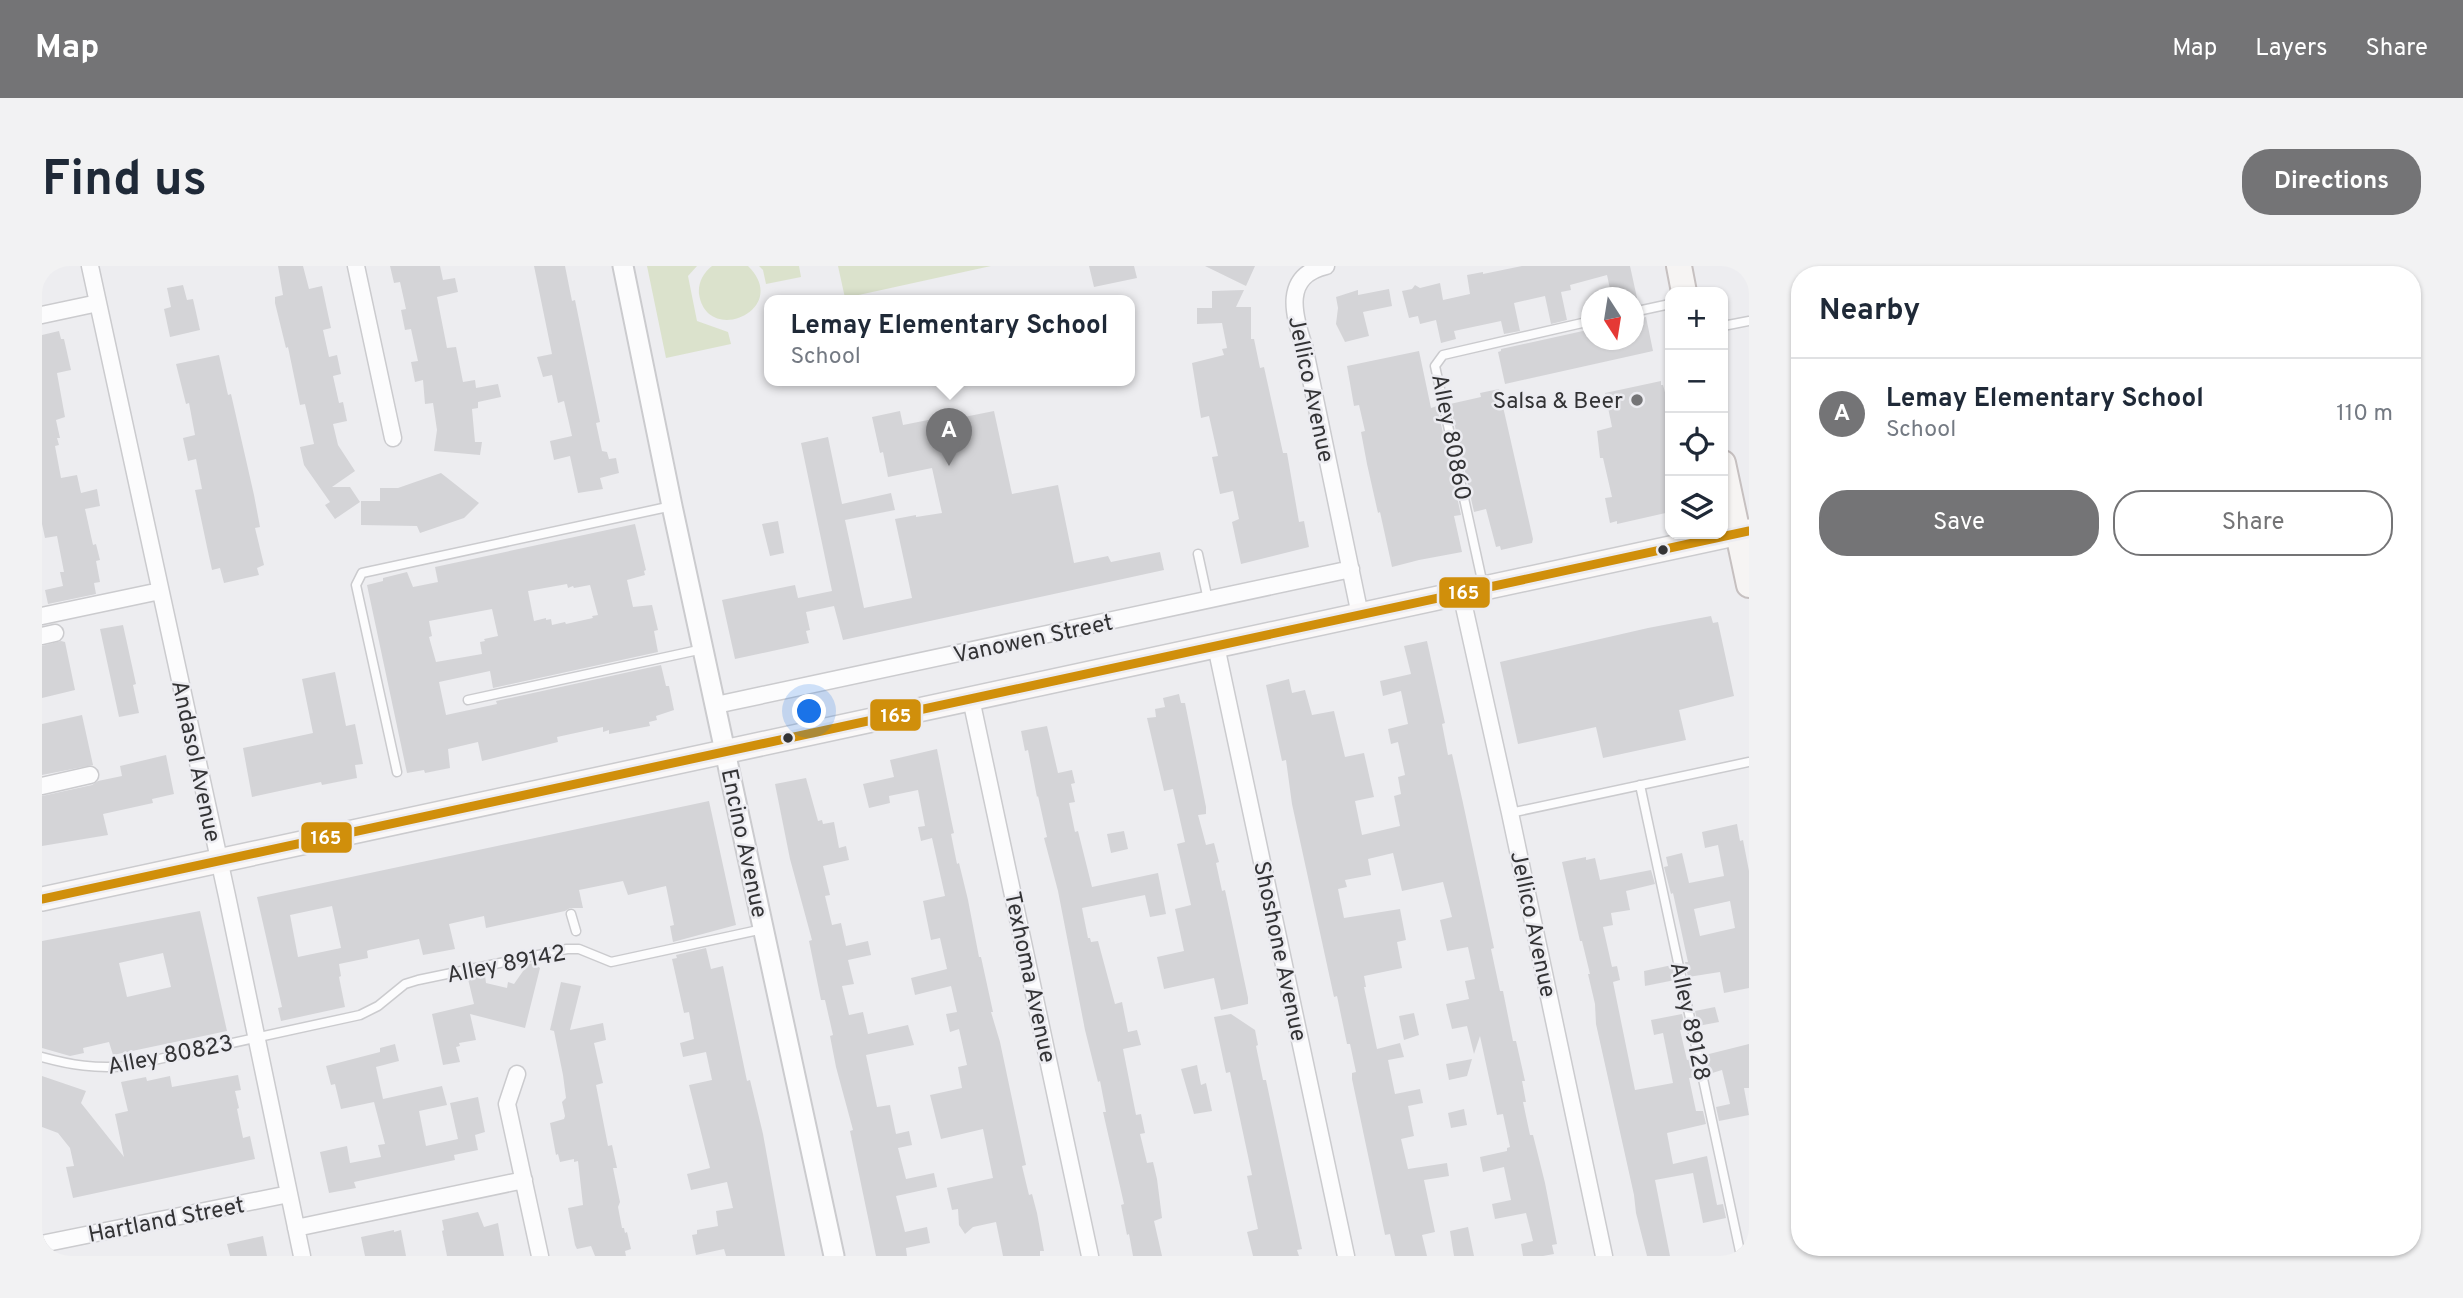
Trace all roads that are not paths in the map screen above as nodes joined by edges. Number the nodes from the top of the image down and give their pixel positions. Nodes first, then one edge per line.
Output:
1 (90, 266) edge
2 (356, 266) edge
3 (623, 266) edge
4 (1326, 266) edge
5 (1679, 266) edge
6 (1683, 287) edge
7 (98, 303) junction
8 (1665, 305) edge
9 (1644, 310) edge
10 (42, 315) edge
11 (1749, 321) edge
12 (1581, 323) edge
13 (1728, 325) edge
14 (393, 438) dead end
15 (1727, 476) edge
16 (672, 506) junction
17 (1744, 532) edge
18 (1198, 554) dead end
19 (1351, 569) junction
20 (1749, 585) edge
21 (1483, 588) junction
22 (160, 591) junction
23 (1461, 593) junction
24 (1208, 600) junction
25 (1360, 615) junction
26 (42, 616) edge
27 (1216, 646) junction
28 (703, 649) junction
29 (971, 699) junction
30 (468, 701) dead end
31 (716, 705) junction
32 (726, 751) junction
33 (1749, 762) edge
34 (397, 772) dead end
35 (90, 775) dead end
36 (1640, 785) junction
37 (42, 786) edge
38 (1510, 813) junction
39 (219, 861) junction
40 (42, 899) edge
41 (571, 914) dead end
42 (763, 929) junction
43 (576, 931) dead end
44 (256, 1037) junction
45 (42, 1058) edge
46 (517, 1074) dead end
47 (524, 1180) junction
48 (289, 1194) junction
49 (296, 1228) junction
50 (42, 1243) edge
51 (45, 1256) edge
52 (302, 1256) edge
53 (540, 1256) edge
54 (834, 1256) edge
55 (1090, 1256) edge
56 (1346, 1256) edge
57 (1604, 1256) edge
58 (1741, 1256) edge

1 - 7 street, Andasol Avenue
2 - 14 street
3 - 16 street, Encino Avenue
4 - 19 street, Jellico Avenue
5 - 6 main road
7 - 10 street
7 - 22 street, Andasol Avenue
8 - 9 lane
11 - 13 lane
12 - 21 lane, Alley 80860
15 - 17 main road
16 - 28 street, Encino Avenue
16 - 34 lane
17 - 20 main road
17 - 21 main road, Vanowen Street
18 - 24 lane
19 - 24 street, Vanowen Street
19 - 25 street, Jellico Avenue
21 - 23 main road, Vanowen Street
22 - 26 street
22 - 39 street, Andasol Avenue
23 - 25 main road, Vanowen Street
23 - 38 street, Jellico Avenue
24 - 31 street, Vanowen Street
25 - 27 main road, Vanowen Street
27 - 29 main road, Vanowen Street
27 - 56 street, Shoshone Avenue
28 - 30 lane
28 - 31 street, Encino Avenue
29 - 32 main road, Vanowen Street
29 - 55 street, Texhoma Avenue
31 - 32 street, Encino Avenue
32 - 39 main road, Vanowen Street
32 - 42 street, Encino Avenue
33 - 36 lane
35 - 37 street
36 - 38 lane
36 - 58 lane, Alley 89128
38 - 57 street, Jellico Avenue
39 - 40 main road, Vanowen Street
39 - 44 street, Andasol Avenue
41 - 43 lane
42 - 44 lane, Alley 89142
42 - 54 street, Encino Avenue
44 - 45 lane, Alley 80823
44 - 48 street, Andasol Avenue
46 - 47 street
47 - 49 street
47 - 53 street
48 - 49 street, Andasol Avenue
48 - 50 street, Hartland Street
49 - 52 street, Andasol Avenue
50 - 51 street

